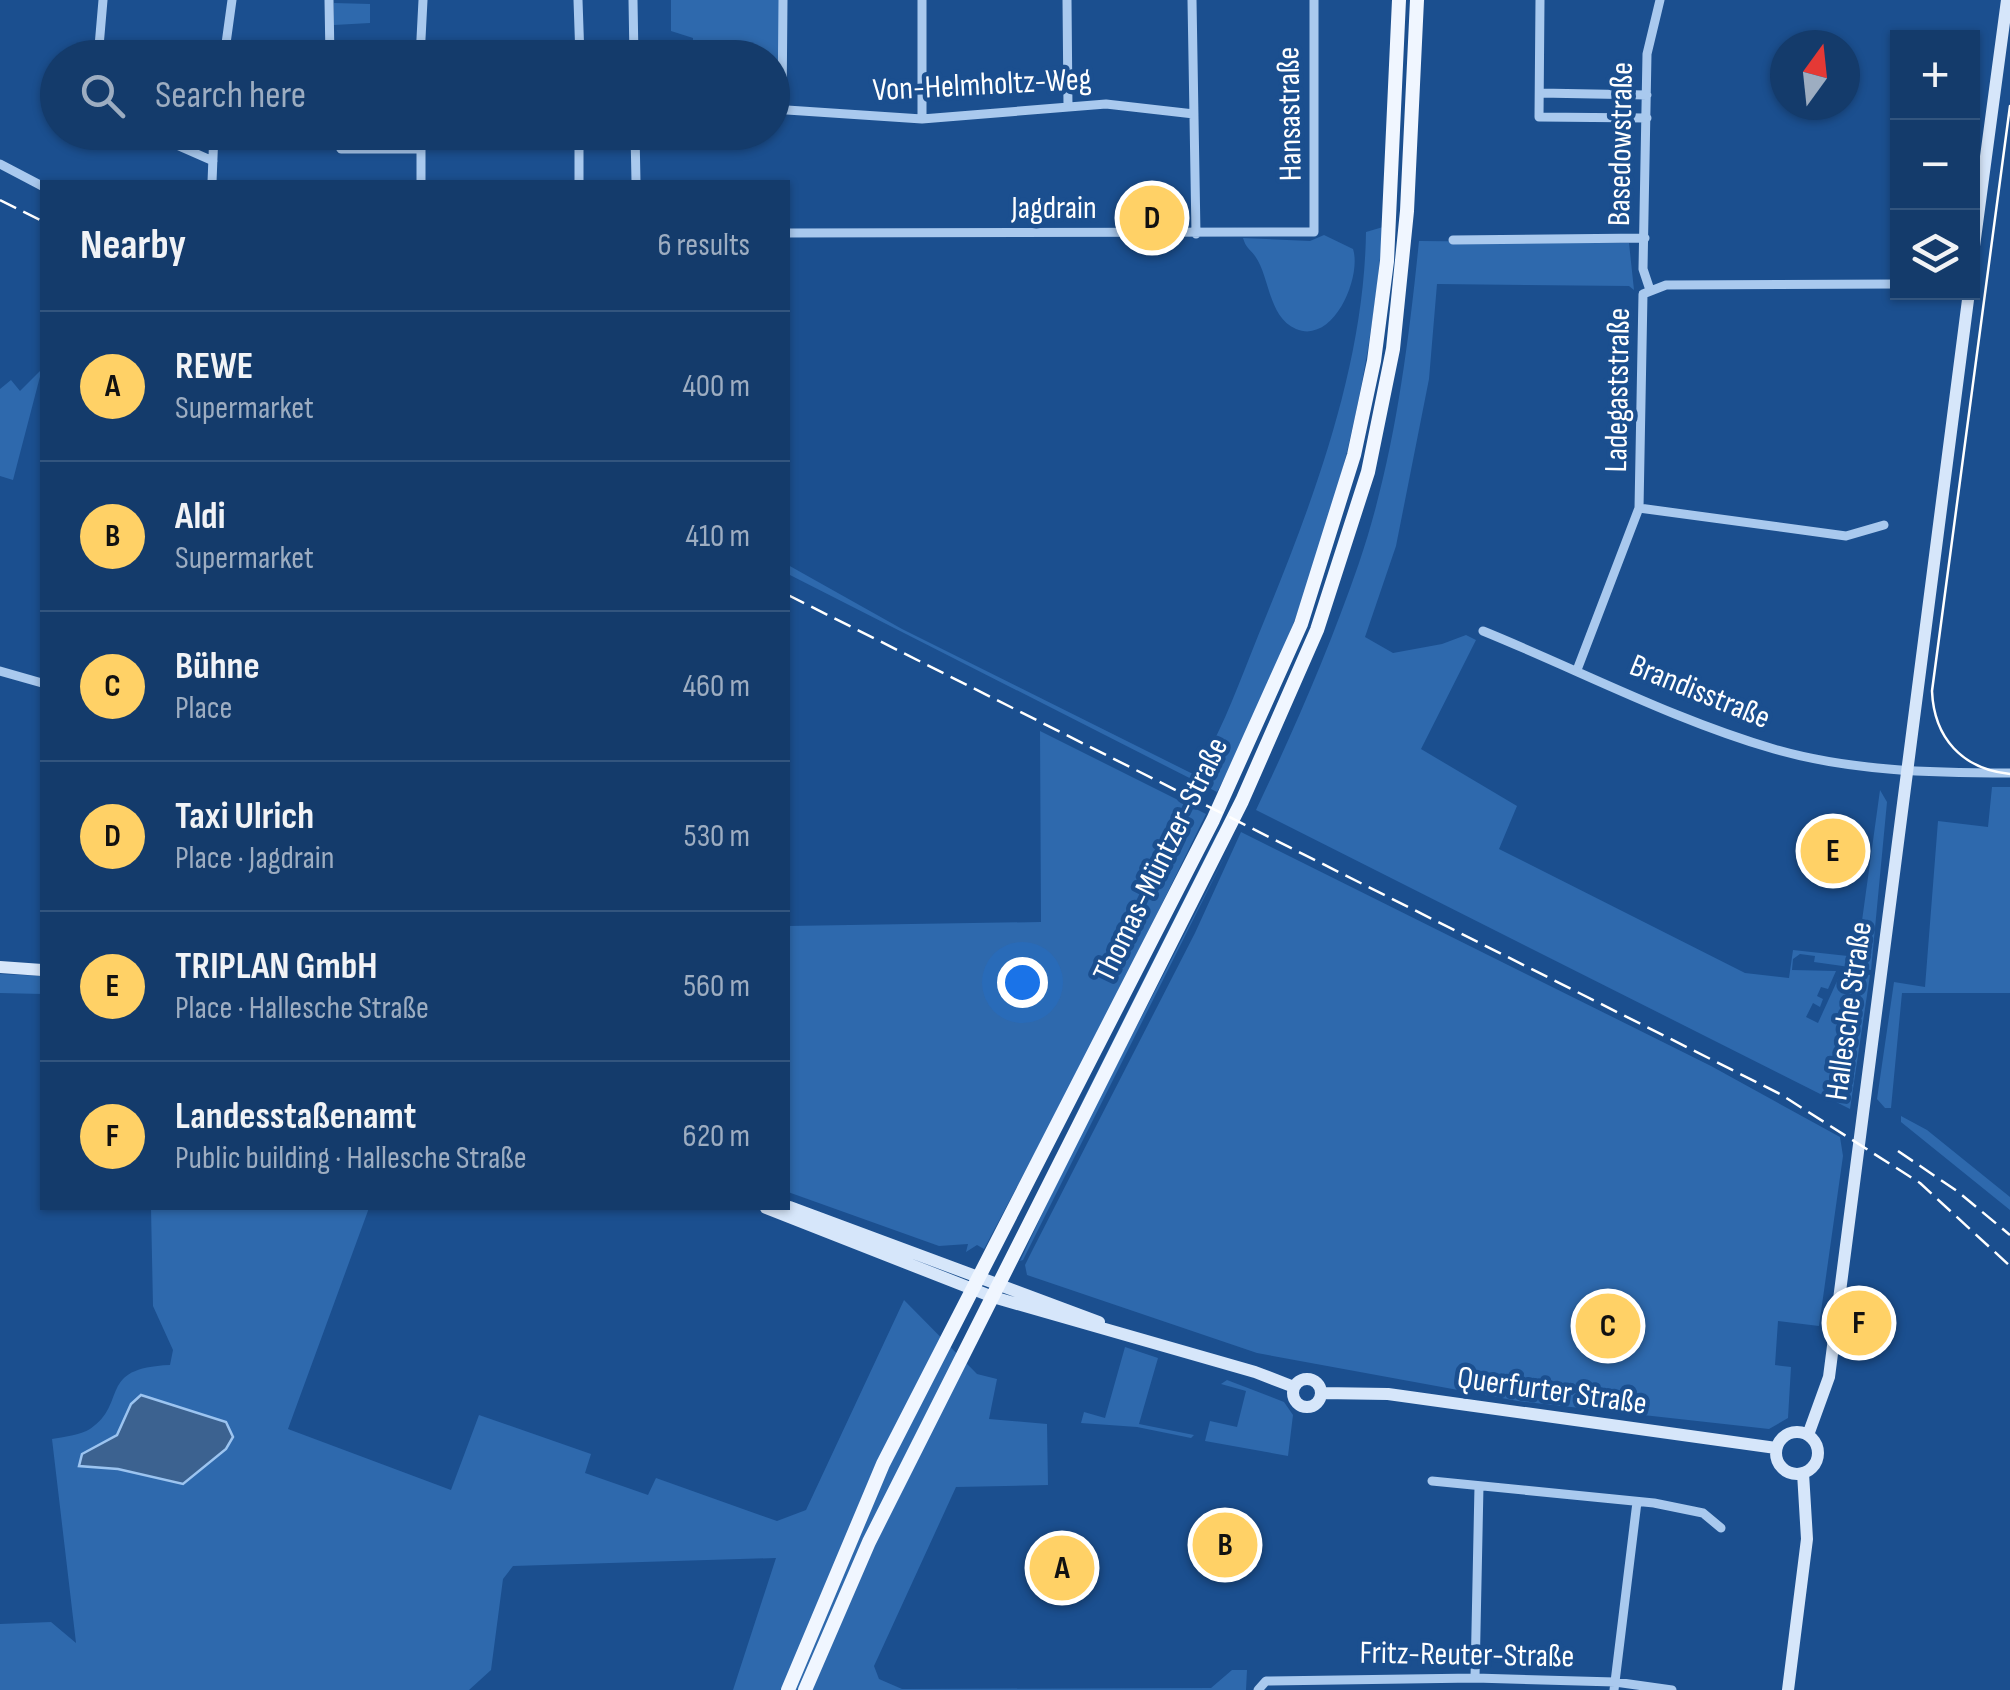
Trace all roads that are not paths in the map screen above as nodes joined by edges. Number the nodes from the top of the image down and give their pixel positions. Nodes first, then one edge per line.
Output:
1 (103, 0) edge
2 (232, 0) edge
3 (329, 0) edge
4 (423, 0) edge
5 (578, 0) edge
6 (634, 0) edge
7 (783, 0) edge
8 (922, 0) edge
9 (1066, 0) edge
10 (1192, 0) edge
11 (1314, 0) edge
12 (1399, 0) edge
13 (1416, 0) edge
14 (1540, 0) edge
15 (1660, 0) edge
16 (2007, 0) edge
17 (100, 40) edge
18 (226, 40) edge
19 (330, 40) edge
20 (421, 40) edge
21 (579, 40) edge
22 (634, 40) edge
23 (781, 40) edge
24 (1540, 94) junction
25 (1647, 95) junction
26 (1068, 108) junction
27 (790, 110) edge
28 (1194, 114) junction
29 (1646, 118) junction
30 (922, 119) junction
31 (186, 150) edge
32 (213, 150) edge
33 (420, 150) edge
34 (579, 150) edge
35 (636, 150) edge
36 (212, 162) junction
37 (0, 164) edge
38 (212, 180) edge
39 (421, 180) edge
40 (579, 180) edge
41 (636, 180) edge
42 (40, 185) edge
43 (1979, 210) edge
44 (1317, 228) joint
45 (790, 232) edge
46 (1196, 234) junction
47 (1645, 238) junction
48 (1453, 240) dead end
49 (1890, 284) edge
50 (1650, 290) junction
51 (1967, 300) edge
52 (1639, 508) junction
53 (1884, 525) dead end
54 (1483, 631) dead end
55 (1577, 670) junction
56 (0, 672) edge
57 (40, 682) edge
58 (1906, 769) junction
59 (2010, 772) edge
60 (0, 967) edge
61 (40, 970) edge
62 (790, 1207) edge
63 (772, 1210) edge
64 (976, 1282) junction
65 (1000, 1282) junction
66 (993, 1297) junction
67 (1132, 1336) junction
68 (1294, 1387) junction
69 (1321, 1393) junction
70 (1808, 1434) junction
71 (1776, 1448) junction
72 (1803, 1473) junction
73 (1432, 1481) dead end
74 (1479, 1486) junction
75 (1638, 1502) junction
76 (1721, 1528) dead end
77 (1442, 1678) junction
78 (1475, 1678) junction
79 (1614, 1686) edge
80 (1260, 1687) edge
81 (788, 1690) edge
82 (805, 1690) edge
83 (1442, 1690) edge
84 (1672, 1690) edge
85 (1788, 1690) edge

1 - 17 street
2 - 18 street
3 - 19 street
4 - 20 street
5 - 21 street
6 - 22 street
7 - 23 street
8 - 30 street
9 - 26 street
10 - 28 street
11 - 44 street, Hansastraße
12 - 64 main road, Thomas-Müntzer-Straße
13 - 65 main road, Thomas-Müntzer-Straße
14 - 24 street
15 - 25 street, Basedowstraße
16 - 43 main road
24 - 25 street
24 - 29 street
25 - 29 street, Basedowstraße
26 - 28 street, Von-Helmholtz-Weg
26 - 30 street, Von-Helmholtz-Weg
27 - 30 street, Von-Helmholtz-Weg
28 - 46 street
29 - 47 street, Basedowstraße
31 - 36 street
32 - 36 street
33 - 39 street
34 - 40 street
35 - 41 street
36 - 38 street
37 - 42 street
44 - 46 street, Jagdrain
45 - 46 street, Jagdrain
47 - 48 street
47 - 50 street, Basedowstraße
49 - 50 street, Ladegaststraße
50 - 52 street, Ladegaststraße
51 - 58 main road, Hallesche Straße
52 - 53 street
52 - 55 street, Ladegaststraße
54 - 55 street, Brandisstraße
55 - 58 street, Brandisstraße
56 - 57 street
58 - 59 street, Brandisstraße
58 - 70 main road, Hallesche Straße
60 - 61 main road
62 - 64 main road
63 - 64 main road
64 - 65 main road
64 - 66 main road
64 - 81 main road, Thomas-Müntzer-Straße
65 - 66 main road, Thomas-Müntzer-Straße
65 - 67 main road
66 - 67 main road
66 - 82 main road, Thomas-Müntzer-Straße
67 - 68 main road
68 - 69 main road
68 - 69 main road
69 - 71 main road, Querfurter Straße
70 - 71 main road
70 - 72 main road
71 - 72 main road
72 - 85 main road
73 - 74 street
74 - 75 street
74 - 78 street
75 - 76 street
75 - 79 street
77 - 78 street, Fritz-Reuter-Straße
77 - 80 street, Fritz-Reuter-Straße
77 - 83 street
78 - 79 street, Fritz-Reuter-Straße
79 - 84 street, Fritz-Reuter-Straße

